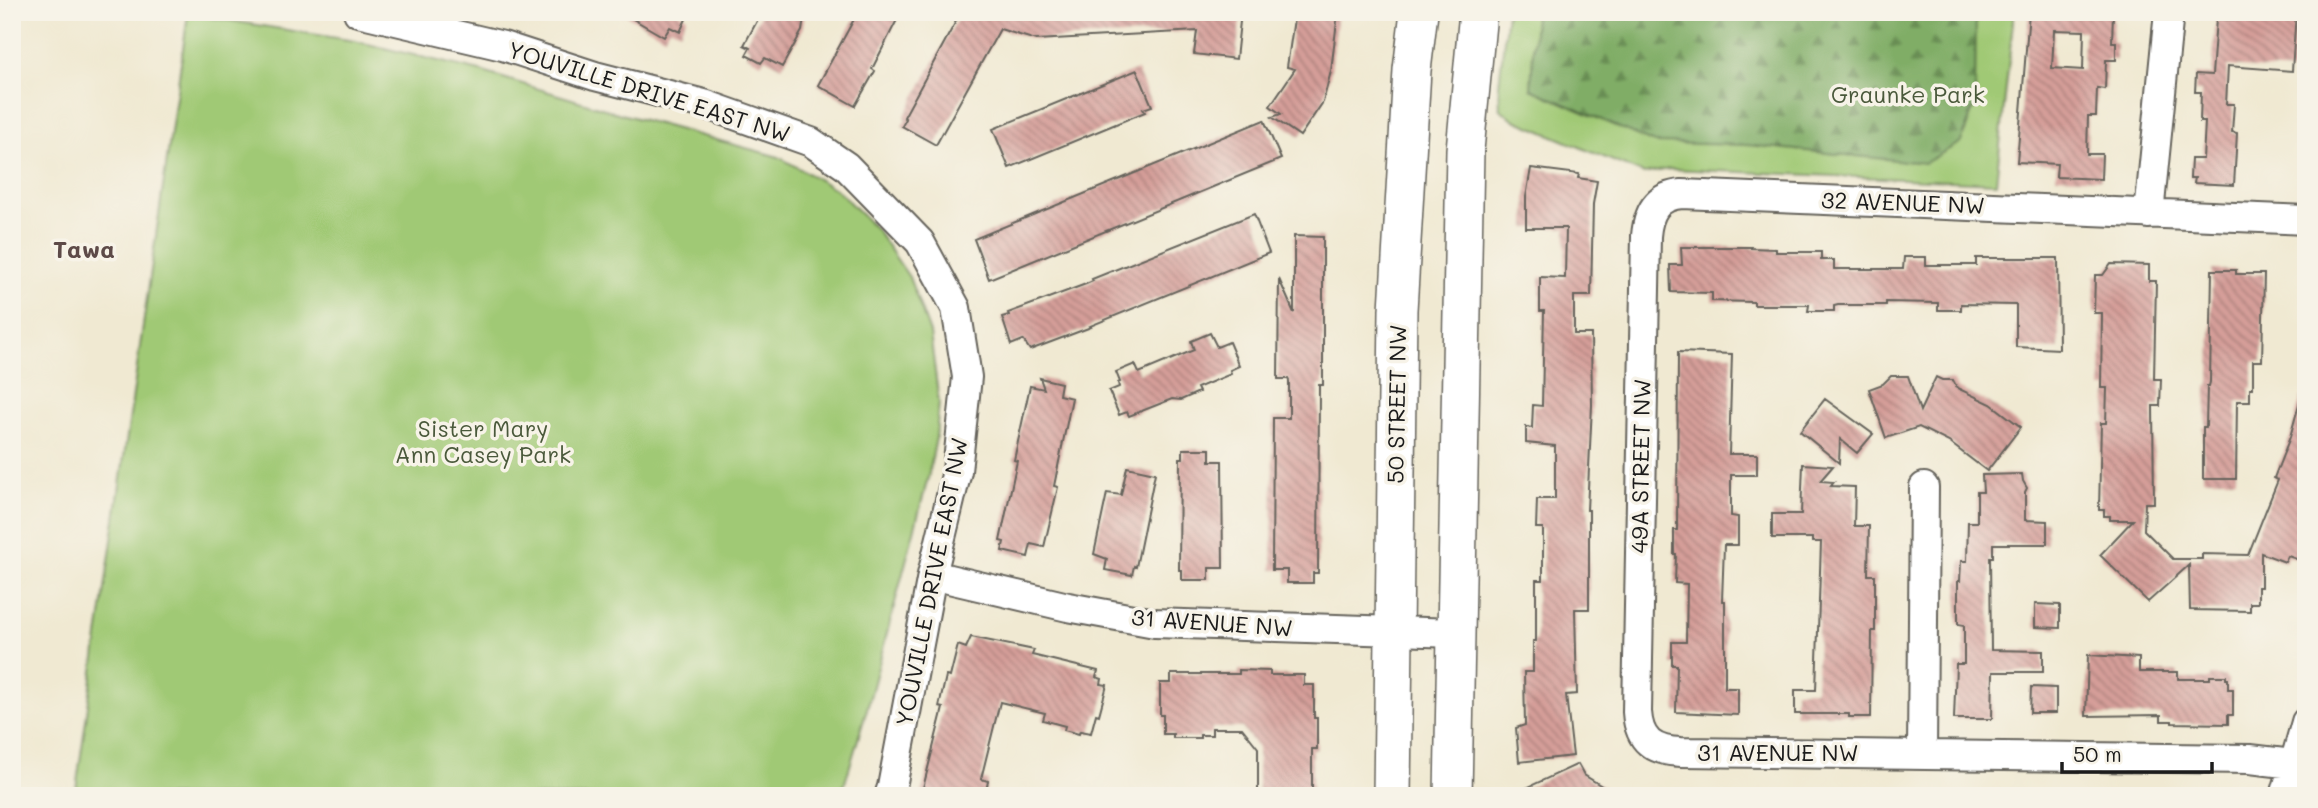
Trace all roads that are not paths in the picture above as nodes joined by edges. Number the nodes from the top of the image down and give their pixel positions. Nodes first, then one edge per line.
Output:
1 (358, 12) edge
2 (1419, 12) edge
3 (1478, 12) edge
4 (2169, 12) edge
5 (1658, 202) joint
6 (2149, 214) junction
7 (2306, 220) edge
8 (1924, 487) dead end
9 (932, 575) junction
10 (1394, 631) junction
11 (1454, 633) junction
12 (2306, 722) edge
13 (1641, 734) joint
14 (1922, 754) junction
15 (2293, 764) junction
16 (889, 796) edge
17 (1392, 796) edge
18 (1453, 796) edge
19 (2285, 796) edge

1 - 9 street, YOUVILLE DRIVE EAST NW
2 - 10 main road, 50 STREET NW
3 - 11 main road
4 - 6 street
5 - 6 street, 32 AVENUE NW
5 - 13 street, 49A STREET NW
6 - 7 street, 32 AVENUE NW
8 - 14 street
9 - 10 street, 31 AVENUE NW
9 - 16 street, YOUVILLE DRIVE EAST NW
10 - 11 street, 31 AVENUE NW
10 - 17 main road, 50 STREET NW
11 - 18 main road
12 - 15 street
13 - 14 street, 31 AVENUE NW
14 - 15 street, 31 AVENUE NW
15 - 19 street

